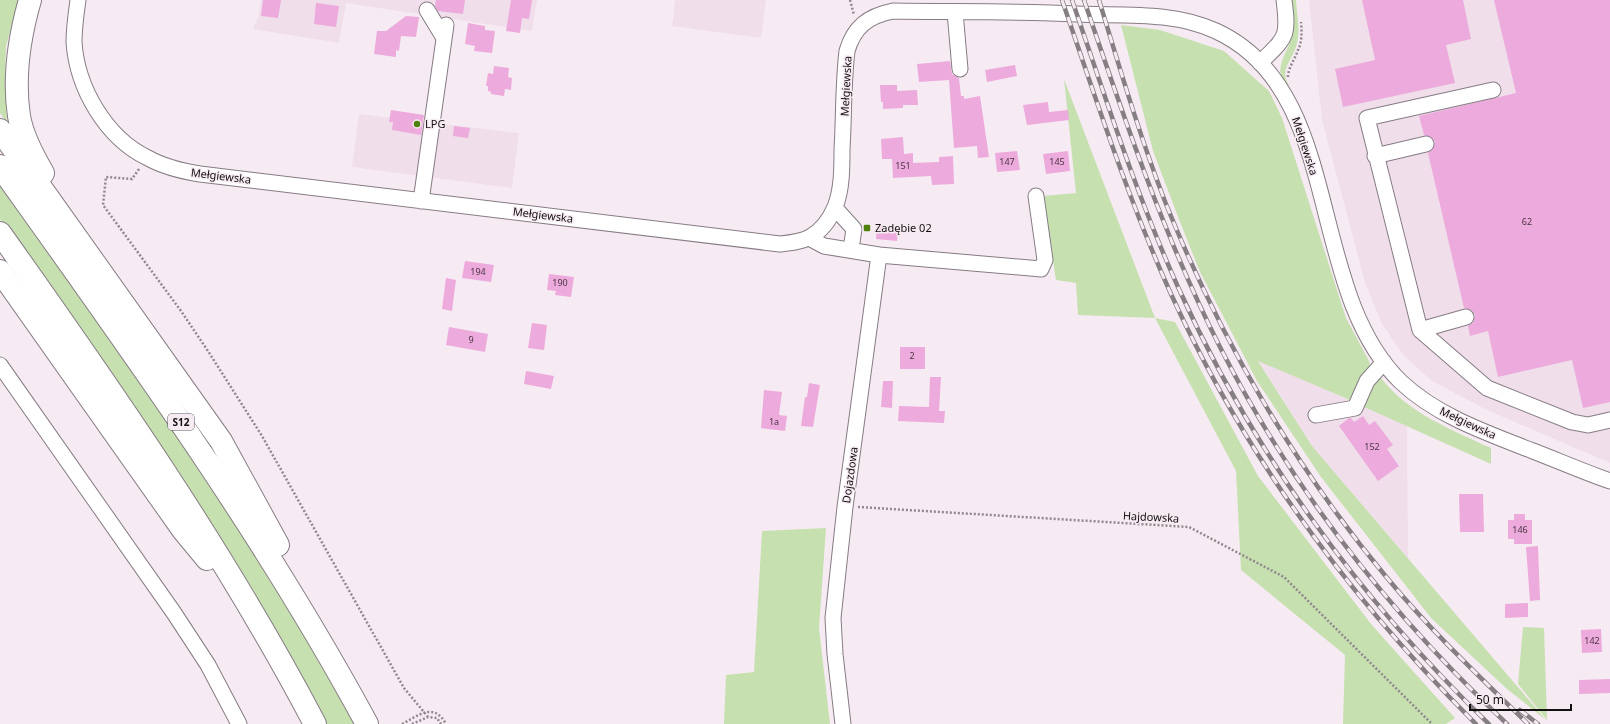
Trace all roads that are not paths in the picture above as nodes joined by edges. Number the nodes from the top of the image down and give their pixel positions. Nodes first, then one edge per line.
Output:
1 (30, 0) edge
2 (78, 0) edge
3 (1284, 0) edge
4 (428, 10) dead end
5 (955, 12) junction
6 (1260, 63) junction
7 (960, 69) dead end
8 (1493, 90) dead end
9 (0, 130) edge
10 (1426, 144) dead end
11 (1376, 156) junction
12 (0, 166) edge
13 (1036, 196) dead end
14 (421, 200) junction
15 (835, 208) junction
16 (0, 233) edge
17 (809, 238) junction
18 (851, 250) junction
19 (879, 255) junction
20 (94, 262) junction
21 (0, 270) edge
22 (1466, 317) dead end
23 (1420, 330) junction
24 (1384, 362) junction
25 (0, 365) edge
26 (1316, 414) dead end
27 (1610, 420) edge
28 (1610, 481) edge
29 (256, 618) junction
30 (348, 688) junction
31 (239, 724) edge
32 (315, 724) edge
33 (367, 724) edge
34 (843, 724) edge

1 - 20 highway
2 - 14 street, Mełgiewska
3 - 6 street
4 - 14 street
5 - 6 street, Mełgiewska
5 - 7 street
5 - 15 street, Mełgiewska
6 - 24 street, Mełgiewska
8 - 11 street
9 - 20 highway
10 - 11 street
11 - 23 street
12 - 30 highway, S12
13 - 19 street
14 - 17 street, Mełgiewska
15 - 17 street, Mełgiewska
15 - 18 street
16 - 29 highway
17 - 18 street
18 - 19 street
19 - 34 street, Dojazdowa
20 - 30 highway
21 - 29 highway
22 - 23 street
23 - 27 street
24 - 26 street
24 - 28 street, Mełgiewska
25 - 31 street
29 - 32 highway
30 - 33 highway, S12

